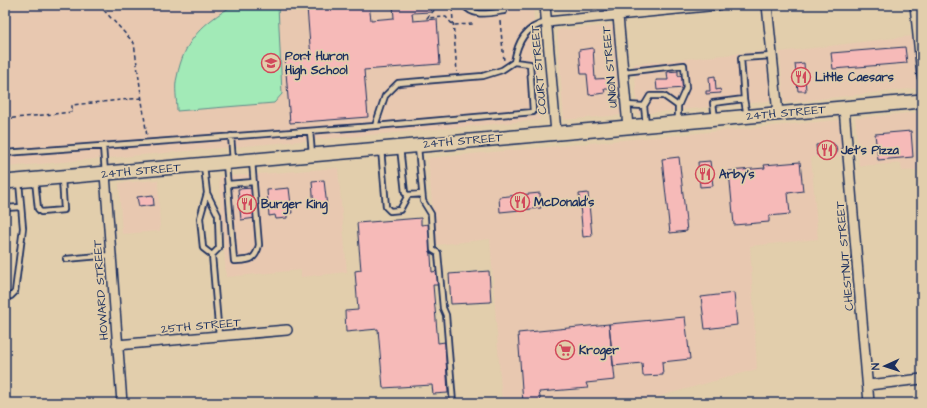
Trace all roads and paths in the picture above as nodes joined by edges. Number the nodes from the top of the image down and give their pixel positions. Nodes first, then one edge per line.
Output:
1 (86, 5) edge
2 (99, 5) edge
3 (148, 5) edge
4 (439, 5) edge
5 (464, 5) edge
6 (503, 5) edge
7 (545, 5) edge
8 (617, 5) edge
9 (718, 5) edge
10 (767, 5) edge
11 (915, 5) edge
12 (102, 8) junction
13 (452, 8) dead end
14 (618, 15) junction
15 (500, 21) dead end
16 (547, 22) junction
17 (474, 24) dead end
18 (453, 25) junction
19 (772, 56) junction
20 (514, 62) junction
21 (504, 63) dead end
22 (624, 72) junction
23 (457, 73) dead end
24 (922, 76) edge
25 (141, 98) junction
26 (744, 99) junction
27 (922, 101) edge
28 (626, 105) junction
29 (644, 106) junction
30 (678, 106) junction
31 (844, 108) junction
32 (778, 114) junction
33 (747, 116) junction
34 (5, 119) edge
35 (715, 119) junction
36 (678, 122) junction
37 (646, 125) junction
38 (375, 126) junction
39 (628, 127) junction
40 (310, 131) junction
41 (556, 133) junction
42 (231, 136) junction
43 (147, 143) junction
44 (103, 146) junction
45 (418, 146) junction
46 (400, 147) junction
47 (381, 149) junction
48 (5, 153) edge
49 (312, 155) junction
50 (252, 161) junction
51 (230, 163) junction
52 (204, 165) junction
53 (105, 174) junction
54 (5, 177) edge
55 (62, 178) junction
56 (35, 180) junction
57 (19, 181) junction
58 (5, 182) edge
59 (254, 182) junction
60 (228, 184) junction
61 (207, 193) junction
62 (422, 194) junction
63 (408, 196) junction
64 (21, 207) junction
65 (5, 208) edge
66 (111, 255) junction
67 (212, 255) junction
68 (66, 259) dead end
69 (5, 297) edge
70 (287, 330) dead end
71 (219, 336) junction
72 (117, 345) junction
73 (922, 379) edge
74 (868, 385) junction
75 (122, 403) edge
76 (453, 403) edge
77 (869, 403) edge

1 - 12 path
2 - 12 path
3 - 12 path
4 - 18 path
5 - 6 lane
7 - 16 street, COURT STREET
8 - 14 street, UNION STREET
9 - 14 street
10 - 19 street
11 - 24 street
12 - 25 path
13 - 18 path
14 - 16 street
14 - 22 street, UNION STREET
15 - 21 path
16 - 20 lane
16 - 41 street, COURT STREET
17 - 18 path
18 - 23 path
19 - 26 lane
19 - 32 street
20 - 38 lane
20 - 38 lane
22 - 28 street, UNION STREET
22 - 30 lane
25 - 34 path
25 - 43 path
26 - 33 lane
26 - 35 lane
27 - 31 street, 24TH STREET
28 - 29 lane
28 - 39 street, UNION STREET
29 - 30 lane
29 - 37 lane
30 - 36 lane
31 - 32 street, 24TH STREET
31 - 74 street, CHESTNUT STREET
32 - 33 street, 24TH STREET
33 - 35 street, 24TH STREET
35 - 36 street, 24TH STREET
36 - 37 street, 24TH STREET
37 - 39 street, 24TH STREET
38 - 40 lane
39 - 41 street, 24TH STREET
40 - 42 lane
40 - 49 lane
41 - 45 street, 24TH STREET
42 - 43 lane
42 - 51 lane
43 - 44 lane
44 - 48 lane
44 - 53 lane
45 - 46 street, 24TH STREET
45 - 62 lane
46 - 47 street, 24TH STREET
46 - 63 lane
47 - 49 street, 24TH STREET
47 - 63 lane
49 - 50 street, 24TH STREET
50 - 51 street, 24TH STREET
50 - 59 lane
51 - 52 street, 24TH STREET
51 - 60 lane
52 - 53 street, 24TH STREET
52 - 61 lane
53 - 55 street, 24TH STREET
53 - 66 street, HOWARD STREET
54 - 58 lane
55 - 56 street, 24TH STREET
55 - 56 lane
56 - 57 street, 24TH STREET
57 - 58 street, 24TH STREET
57 - 64 lane
59 - 60 lane
59 - 60 lane
61 - 67 lane
61 - 67 lane
62 - 63 lane
62 - 76 lane
64 - 65 lane
64 - 69 lane
66 - 68 lane
66 - 72 street, HOWARD STREET
67 - 71 lane
70 - 71 street, 25TH STREET
71 - 72 street, 25TH STREET
72 - 75 street, HOWARD STREET
73 - 74 street
74 - 77 street, CHESTNUT STREET

